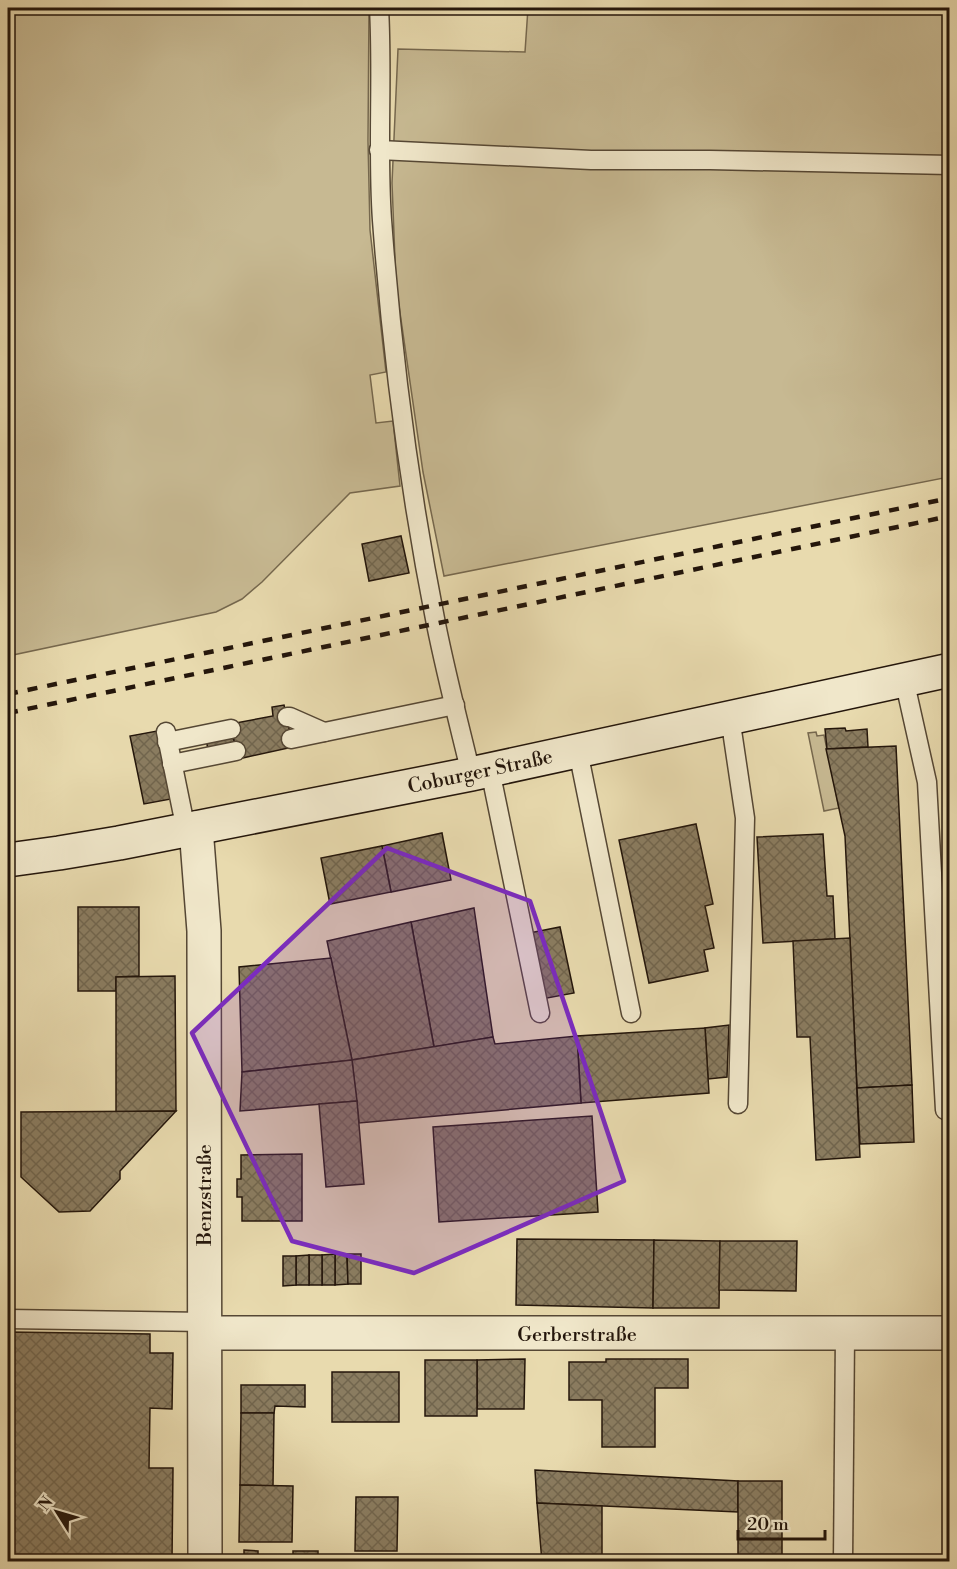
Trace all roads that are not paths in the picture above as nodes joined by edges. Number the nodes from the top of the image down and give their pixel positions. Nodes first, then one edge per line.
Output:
1 (379, 8) edge
2 (379, 150) junction
3 (950, 165) edge
4 (950, 670) edge
5 (904, 680) junction
6 (455, 705) junction
7 (287, 717) dead end
8 (730, 717) junction
9 (231, 729) dead end
10 (324, 732) junction
11 (291, 739) dead end
12 (236, 751) dead end
13 (578, 751) junction
14 (172, 764) junction
15 (481, 772) junction
16 (191, 829) junction
17 (8, 860) edge
18 (631, 1012) dead end
19 (540, 1013) dead end
20 (738, 1104) dead end
21 (945, 1110) dead end
22 (8, 1319) edge
23 (205, 1327) junction
24 (950, 1333) edge
25 (845, 1334) junction
26 (205, 1562) edge
27 (843, 1562) edge

1 - 2 lane
2 - 3 lane
2 - 6 lane
4 - 5 street, Coburger Straße
5 - 8 street, Coburger Straße
5 - 21 lane
6 - 10 lane
6 - 15 lane
7 - 10 lane
8 - 13 street, Coburger Straße
8 - 20 lane
9 - 14 lane
10 - 11 lane
12 - 14 lane
13 - 15 street, Coburger Straße
13 - 18 lane
14 - 16 lane
15 - 16 street, Coburger Straße
15 - 19 lane
16 - 17 street, Coburger Straße
16 - 23 street, Benzstraße
22 - 23 lane
23 - 25 street, Gerberstraße
23 - 26 street, Benzstraße
24 - 25 street, Gerberstraße
25 - 27 lane

